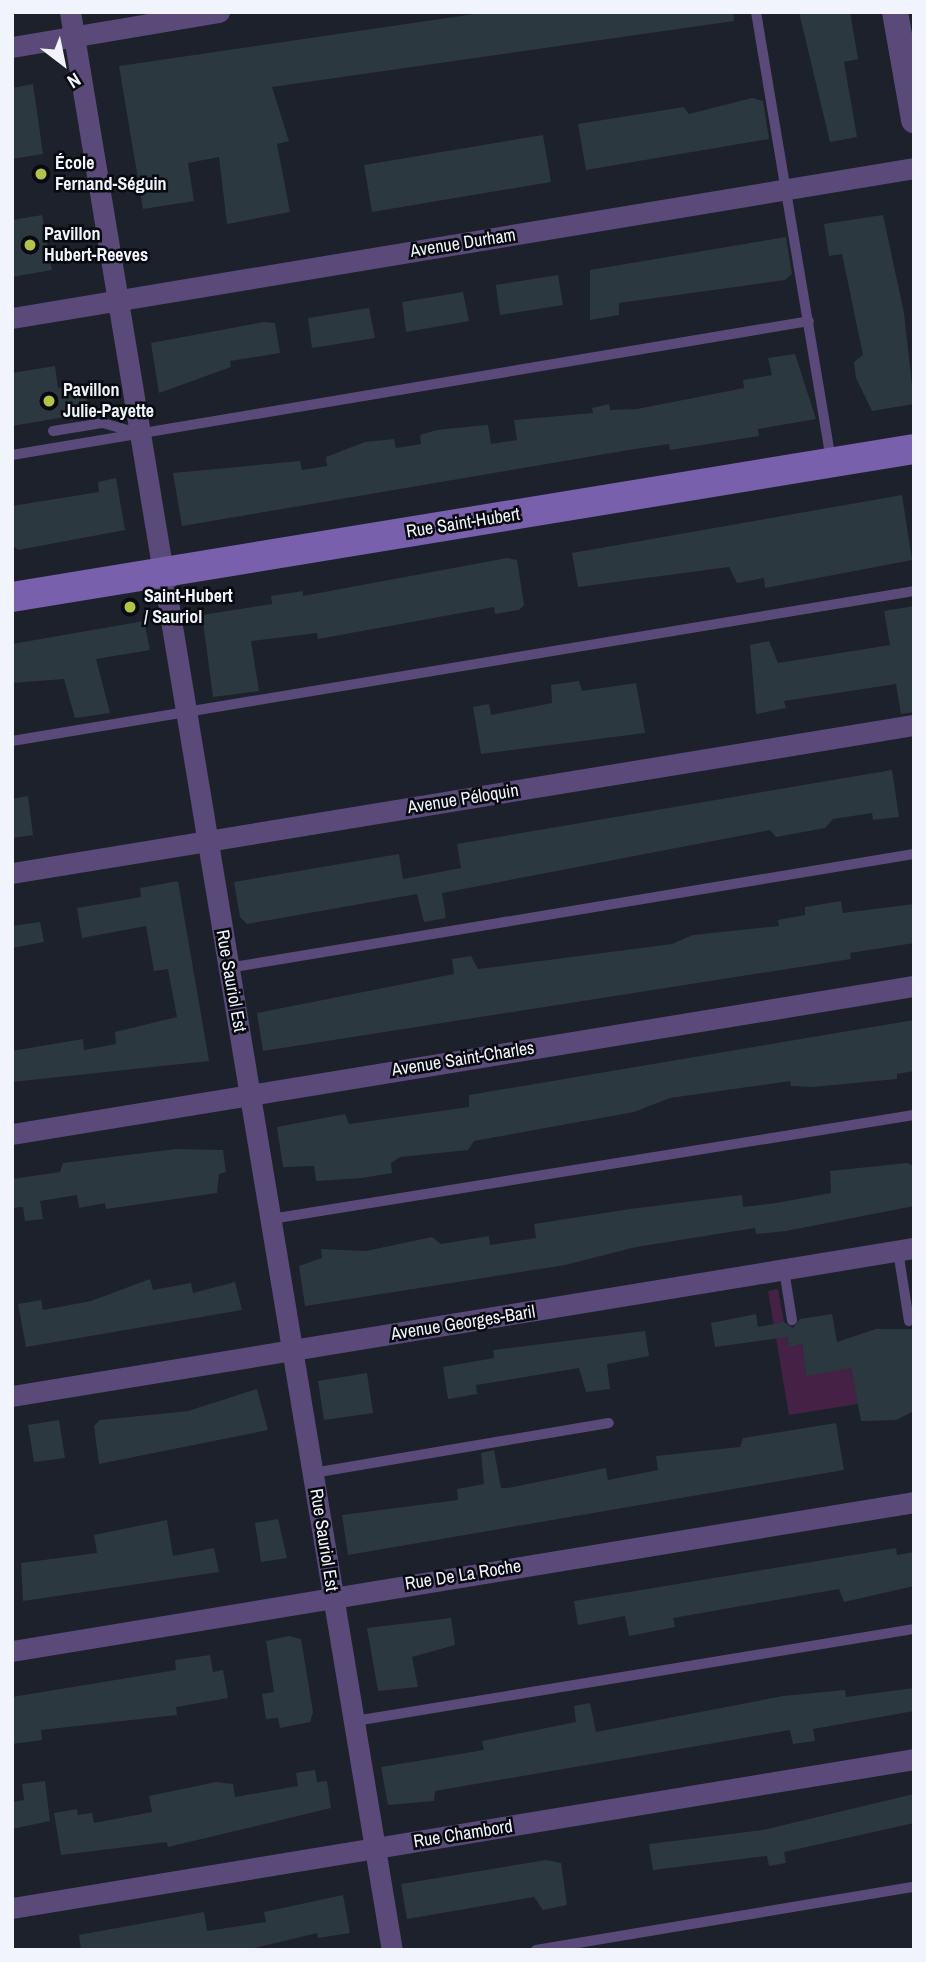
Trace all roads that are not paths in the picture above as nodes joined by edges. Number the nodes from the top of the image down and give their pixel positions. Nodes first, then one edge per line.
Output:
1 (70, 12) edge
2 (219, 12) edge
3 (756, 12) edge
4 (895, 12) edge
5 (73, 36) junction
6 (12, 47) edge
7 (914, 120) edge
8 (914, 168) edge
9 (786, 189) junction
10 (117, 300) junction
11 (12, 318) edge
12 (808, 321) junction
13 (53, 431) dead end
14 (140, 434) junction
15 (914, 449) edge
16 (12, 455) edge
17 (831, 463) junction
18 (164, 571) junction
19 (914, 592) edge
20 (12, 597) edge
21 (186, 712) junction
22 (914, 725) edge
23 (12, 741) edge
24 (207, 841) junction
25 (914, 854) edge
26 (12, 873) edge
27 (228, 968) junction
28 (914, 986) edge
29 (250, 1094) junction
30 (914, 1115) edge
31 (12, 1134) edge
32 (271, 1220) junction
33 (906, 1250) edge
34 (784, 1270) junction
35 (792, 1320) dead end
36 (909, 1321) dead end
37 (292, 1351) junction
38 (12, 1396) edge
39 (609, 1423) dead end
40 (313, 1473) junction
41 (914, 1502) edge
42 (333, 1596) junction
43 (914, 1629) edge
44 (12, 1651) edge
45 (355, 1721) junction
46 (914, 1759) edge
47 (374, 1849) junction
48 (914, 1887) edge
49 (12, 1908) edge
50 (392, 1950) edge
51 (536, 1950) edge

1 - 5 street, Rue Sauriol Est
2 - 5 street
3 - 9 lane
4 - 7 street
5 - 6 street
5 - 10 street, Rue Sauriol Est
8 - 9 street, Avenue Durham
9 - 10 street, Avenue Durham
9 - 12 lane
10 - 11 street, Avenue Durham
10 - 14 street, Rue Sauriol Est
12 - 14 lane
12 - 17 lane
13 - 14 lane
14 - 16 lane
14 - 18 street, Rue Sauriol Est
15 - 17 main road, Rue Saint-Hubert
17 - 18 main road, Rue Saint-Hubert
18 - 20 main road, Rue Saint-Hubert
18 - 21 street, Rue Sauriol Est
19 - 21 lane
21 - 23 lane
21 - 24 street, Rue Sauriol Est
22 - 24 street, Avenue Péloquin
24 - 26 street, Avenue Péloquin
24 - 27 street, Rue Sauriol Est
25 - 27 lane
27 - 29 street, Rue Sauriol Est
28 - 29 street, Avenue Saint-Charles
29 - 31 street, Avenue Saint-Charles
29 - 32 street, Rue Sauriol Est
30 - 32 lane
32 - 37 street, Rue Sauriol Est
33 - 34 street, Avenue Georges-Baril
33 - 36 lane
34 - 35 lane
34 - 37 street, Avenue Georges-Baril
37 - 38 street, Avenue Georges-Baril
37 - 40 street, Rue Sauriol Est
39 - 40 lane
40 - 42 street, Rue Sauriol Est
41 - 42 street, Rue De La Roche
42 - 44 street, Rue De La Roche
42 - 45 street, Rue Sauriol Est
43 - 45 lane
45 - 47 street, Rue Sauriol Est
46 - 47 street, Rue Chambord
47 - 49 street, Rue Chambord
47 - 50 street, Rue Sauriol Est
48 - 51 lane

